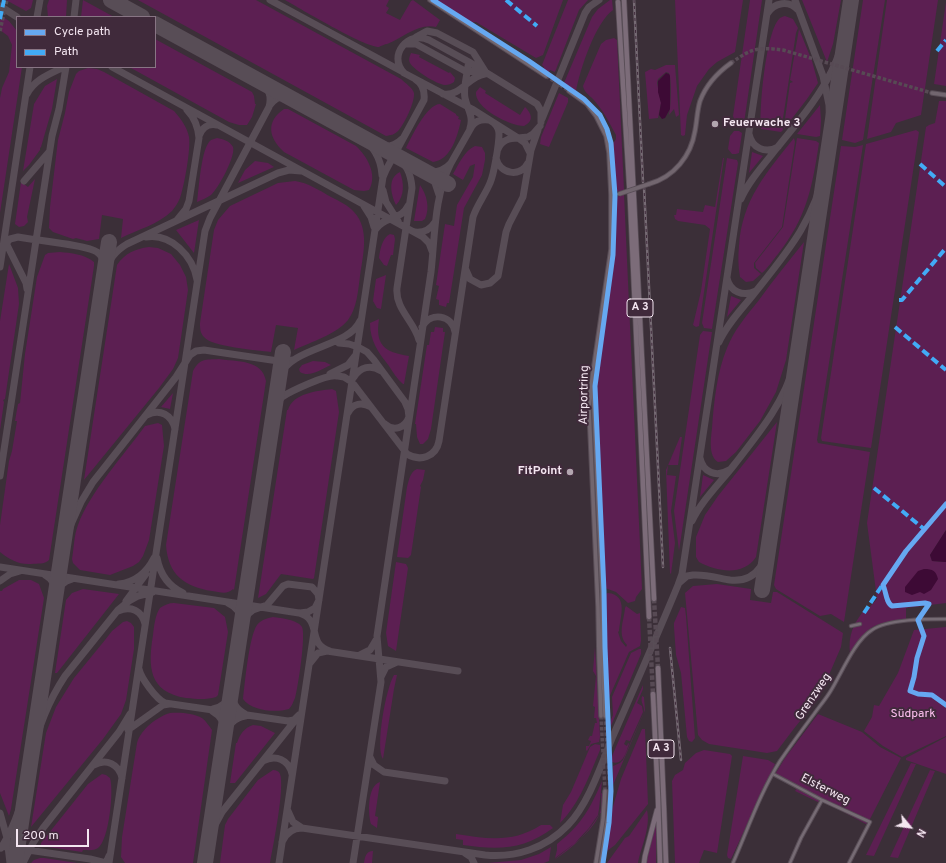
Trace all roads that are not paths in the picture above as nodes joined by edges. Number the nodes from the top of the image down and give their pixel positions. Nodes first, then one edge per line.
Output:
1 (430, 0) edge
2 (624, 0) edge
3 (618, 2) dead end
4 (731, 63) tunnel mouth
5 (546, 76) tunnel mouth
6 (569, 91) tunnel mouth
7 (932, 93) tunnel mouth
8 (946, 95) edge
9 (611, 195) junction
10 (654, 599) tunnel mouth
11 (649, 617) tunnel mouth
12 (946, 619) edge
13 (860, 624) dead end
14 (851, 626) dead end
15 (658, 668) tunnel mouth
16 (653, 694) tunnel mouth
17 (603, 716) tunnel mouth
18 (773, 775) junction
19 (605, 791) tunnel mouth
20 (610, 791) tunnel mouth
21 (658, 798) junction
22 (822, 800) junction
23 (596, 863) edge
24 (601, 863) edge
25 (644, 863) edge
26 (660, 863) edge
27 (667, 863) edge
28 (733, 863) edge
29 (790, 863) edge
30 (849, 863) edge

1 - 5 street
2 - 10 highway, A 3
3 - 11 highway, A 3
4 - 9 street, bridge
6 - 9 street, Airportring
7 - 8 street
9 - 17 street, Airportring
12 - 18 street, Grenzweg
13 - 14 street
15 - 27 highway, A 3
16 - 21 highway, A 3
18 - 22 street, Elsterweg
18 - 28 street, Grenzweg
19 - 23 street
20 - 24 street
21 - 25 highway
21 - 26 highway, A 3
22 - 29 street
22 - 30 street, Elsterweg

